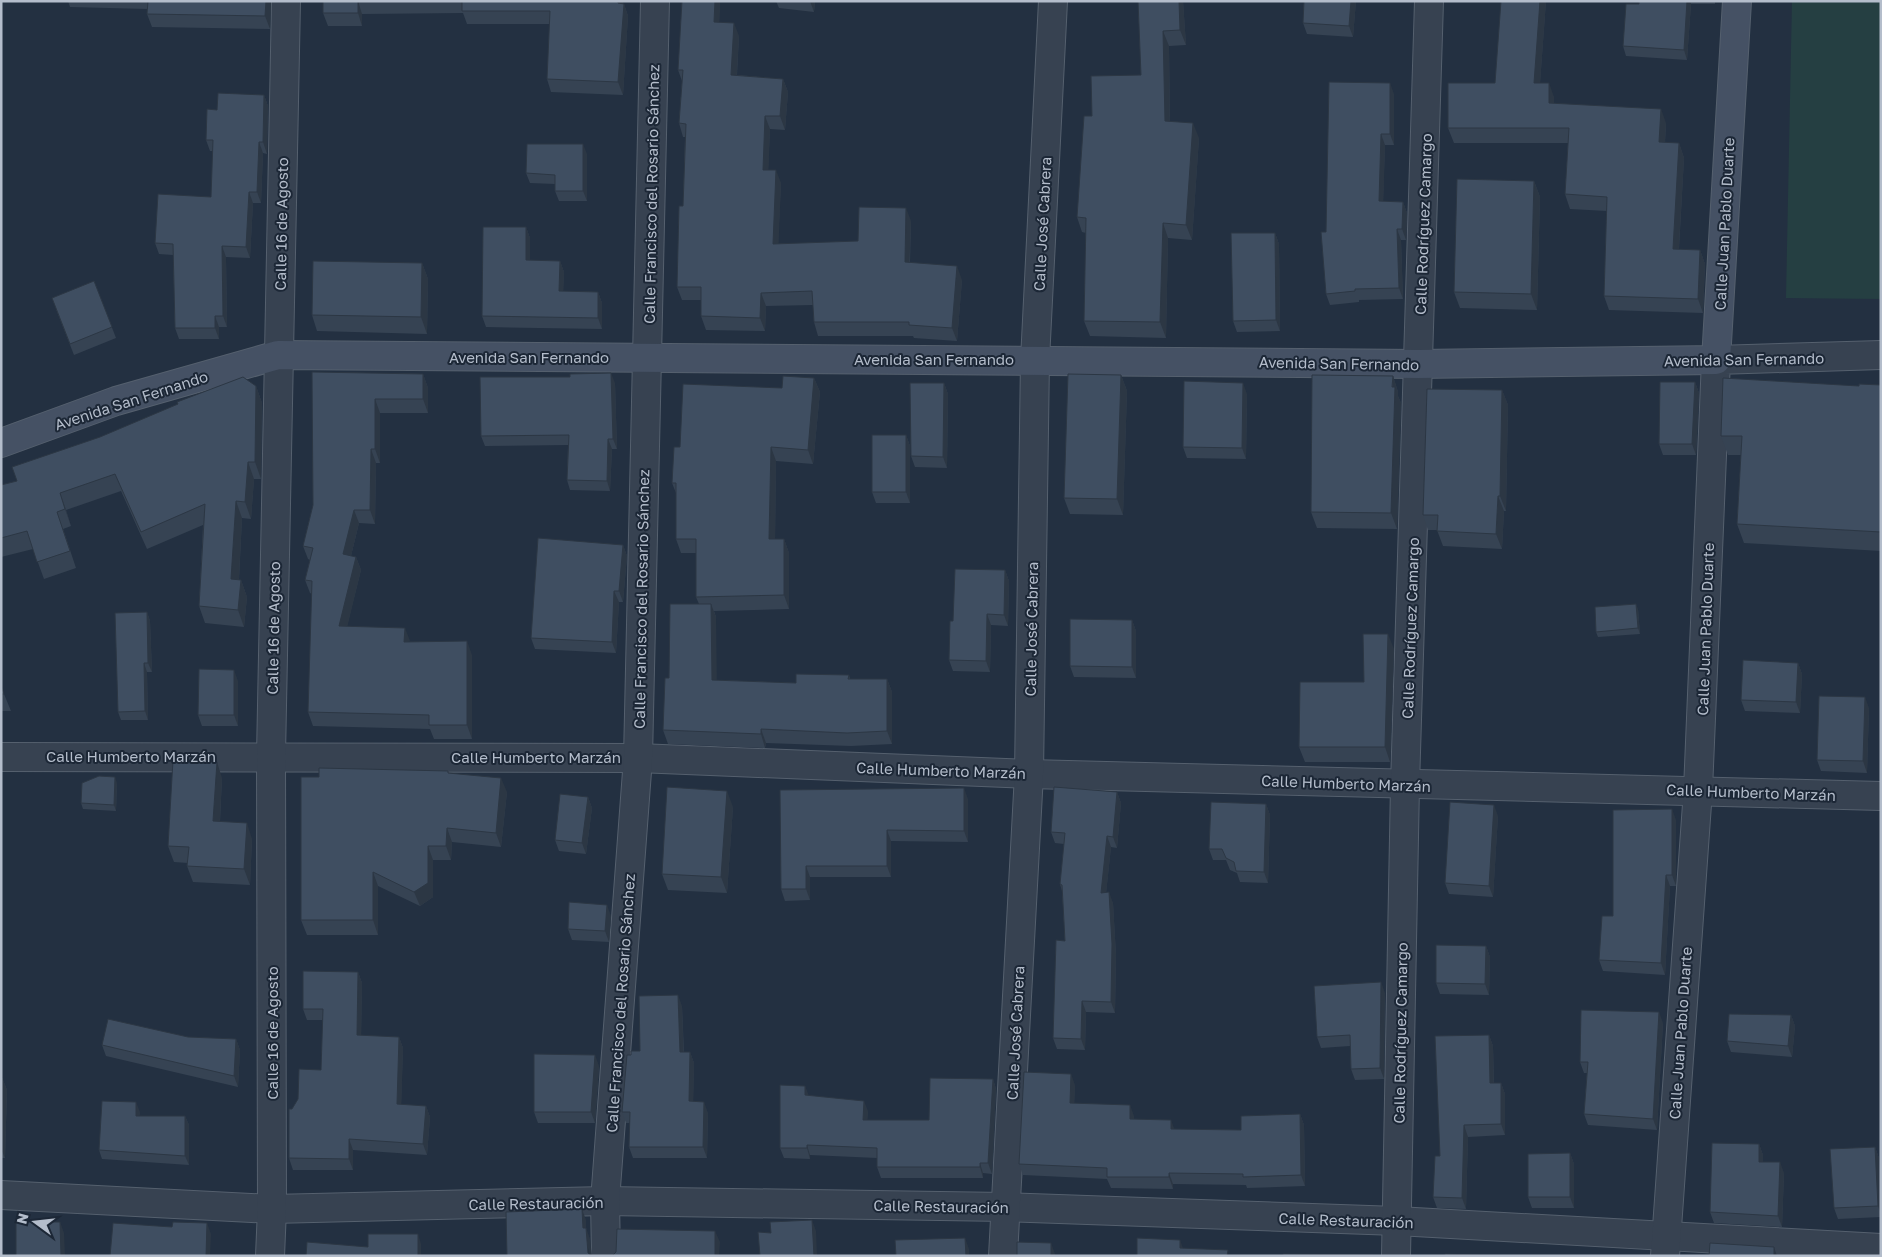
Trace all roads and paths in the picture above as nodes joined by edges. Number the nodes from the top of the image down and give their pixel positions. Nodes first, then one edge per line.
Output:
1 (286, 1) edge
2 (655, 1) edge
3 (1053, 1) edge
4 (1429, 1) edge
5 (1737, 1) edge
6 (278, 355) junction
7 (1881, 355) edge
8 (647, 358) junction
9 (1034, 360) junction
10 (1716, 360) junction
11 (1419, 364) junction
12 (1, 443) edge
13 (1, 756) edge
14 (271, 756) junction
15 (638, 758) junction
16 (1029, 774) junction
17 (1405, 785) junction
18 (1698, 790) junction
19 (1881, 796) edge
20 (1, 1195) edge
21 (605, 1201) junction
22 (1005, 1207) junction
23 (272, 1209) junction
24 (1397, 1222) junction
25 (1665, 1246) edge
26 (1881, 1248) edge
27 (270, 1256) edge
28 (606, 1256) edge
29 (1003, 1256) edge
30 (1396, 1256) edge

1 - 6 street, Calle 16 de Agosto
2 - 8 street, Calle Francisco del Rosario Sánchez
3 - 9 street, Calle José Cabrera
4 - 11 street, Calle Rodríguez Camargo
5 - 10 street, Calle Juan Pablo Duarte
6 - 8 street, Avenida San Fernando
6 - 12 street, Avenida San Fernando
6 - 14 street, Calle 16 de Agosto
7 - 10 street, Avenida San Fernando
8 - 9 street, Avenida San Fernando
8 - 15 street, Calle Francisco del Rosario Sánchez
9 - 11 street, Avenida San Fernando
9 - 16 street, Calle José Cabrera
10 - 11 street, Avenida San Fernando
10 - 18 street, Calle Juan Pablo Duarte
11 - 17 street, Calle Rodríguez Camargo
13 - 14 street, Calle Humberto Marzán
14 - 15 street, Calle Humberto Marzán
14 - 23 street, Calle 16 de Agosto
15 - 16 street, Calle Humberto Marzán
15 - 21 street, Calle Francisco del Rosario Sánchez
16 - 17 street, Calle Humberto Marzán
16 - 22 street, Calle José Cabrera
17 - 18 street, Calle Humberto Marzán
17 - 24 street, Calle Rodríguez Camargo
18 - 19 street, Calle Humberto Marzán
18 - 25 street, Calle Juan Pablo Duarte
20 - 23 street, Calle Restauración
21 - 22 street, Calle Restauración
21 - 23 street, Calle Restauración
21 - 28 street, Calle Francisco del Rosario Sánchez
22 - 24 street, Calle Restauración
22 - 29 street, Calle José Cabrera
23 - 27 street, Calle 16 de Agosto
24 - 25 street, Calle Restauración
24 - 30 street, Calle Rodríguez Camargo
25 - 26 street, Calle Restauración

